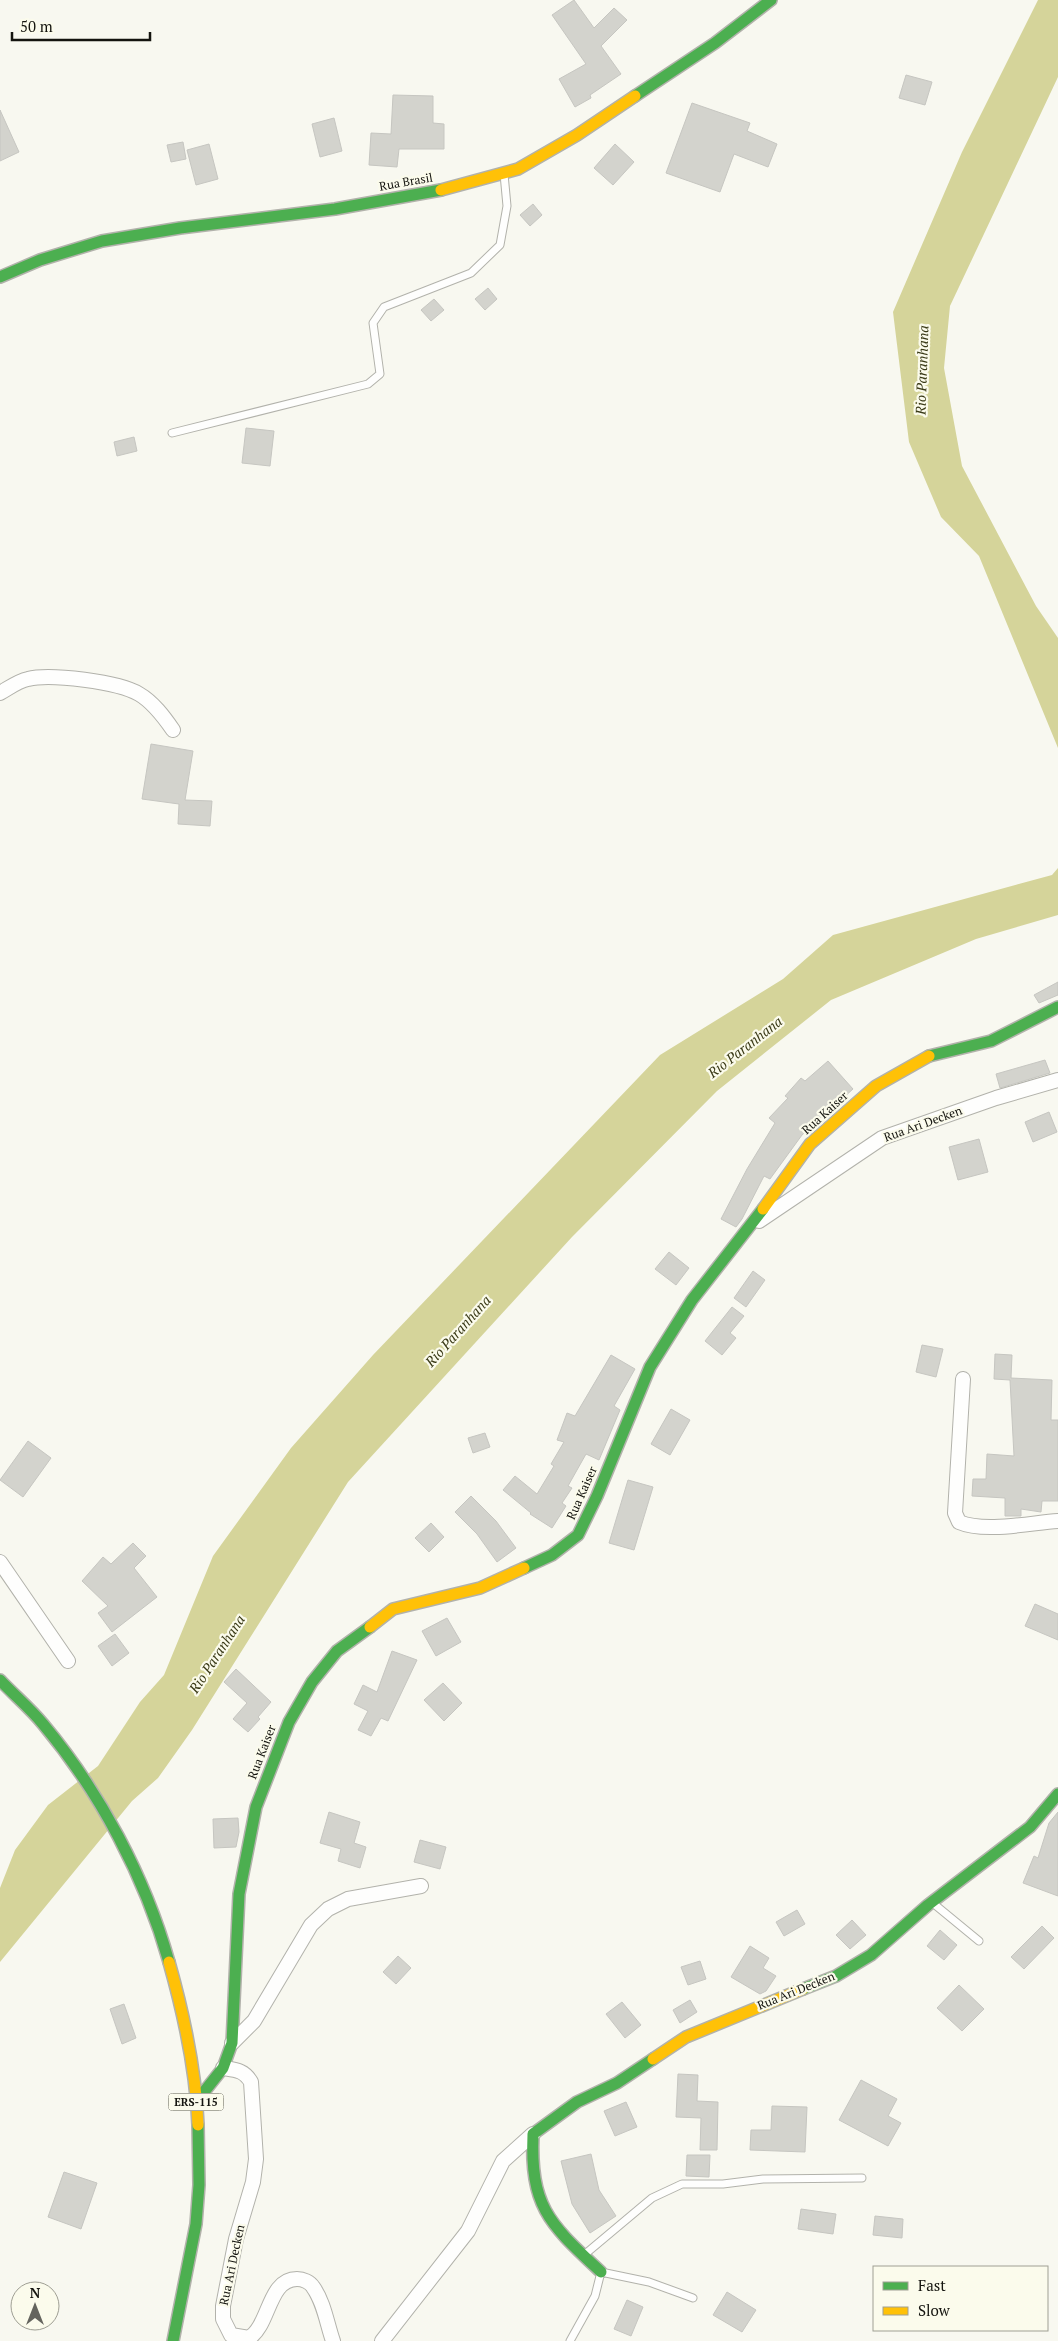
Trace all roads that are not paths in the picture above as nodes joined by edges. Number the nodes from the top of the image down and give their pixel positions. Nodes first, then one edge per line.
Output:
1 (771, 0) edge
2 (504, 173) junction
3 (0, 277) edge
4 (172, 433) dead end
5 (0, 693) edge
6 (173, 730) dead end
7 (1058, 1007) edge
8 (1058, 1080) edge
9 (751, 1227) junction
10 (963, 1379) dead end
11 (1058, 1521) edge
12 (0, 1562) edge
13 (68, 1661) dead end
14 (0, 1680) edge
15 (1058, 1794) edge
16 (421, 1886) dead end
17 (932, 1902) junction
18 (979, 1941) dead end
19 (232, 2043) junction
20 (223, 2068) junction
21 (196, 2102) junction
22 (533, 2134) junction
23 (862, 2178) dead end
24 (584, 2256) junction
25 (601, 2272) junction
26 (693, 2298) dead end
27 (173, 2341) edge
28 (333, 2341) edge
29 (382, 2341) edge
30 (570, 2341) edge

1 - 2 street, Rua Brasil
2 - 3 street, Rua Brasil
2 - 4 lane
5 - 6 street
7 - 9 street, Rua Kaiser
8 - 9 street, Rua Ari Decken
9 - 19 street, Rua Kaiser
10 - 11 street
12 - 13 street
14 - 21 street, ERS-115
15 - 17 street, Rua Ari Decken
16 - 19 street
17 - 18 lane
17 - 22 street, Rua Ari Decken
19 - 20 street, Rua Kaiser
20 - 21 street, Rua Kaiser
20 - 28 street, Rua Ari Decken
21 - 27 street, ERS-115
22 - 24 street
22 - 29 street, Rua Ari Decken
23 - 24 lane
24 - 25 street
25 - 26 lane
25 - 30 lane

